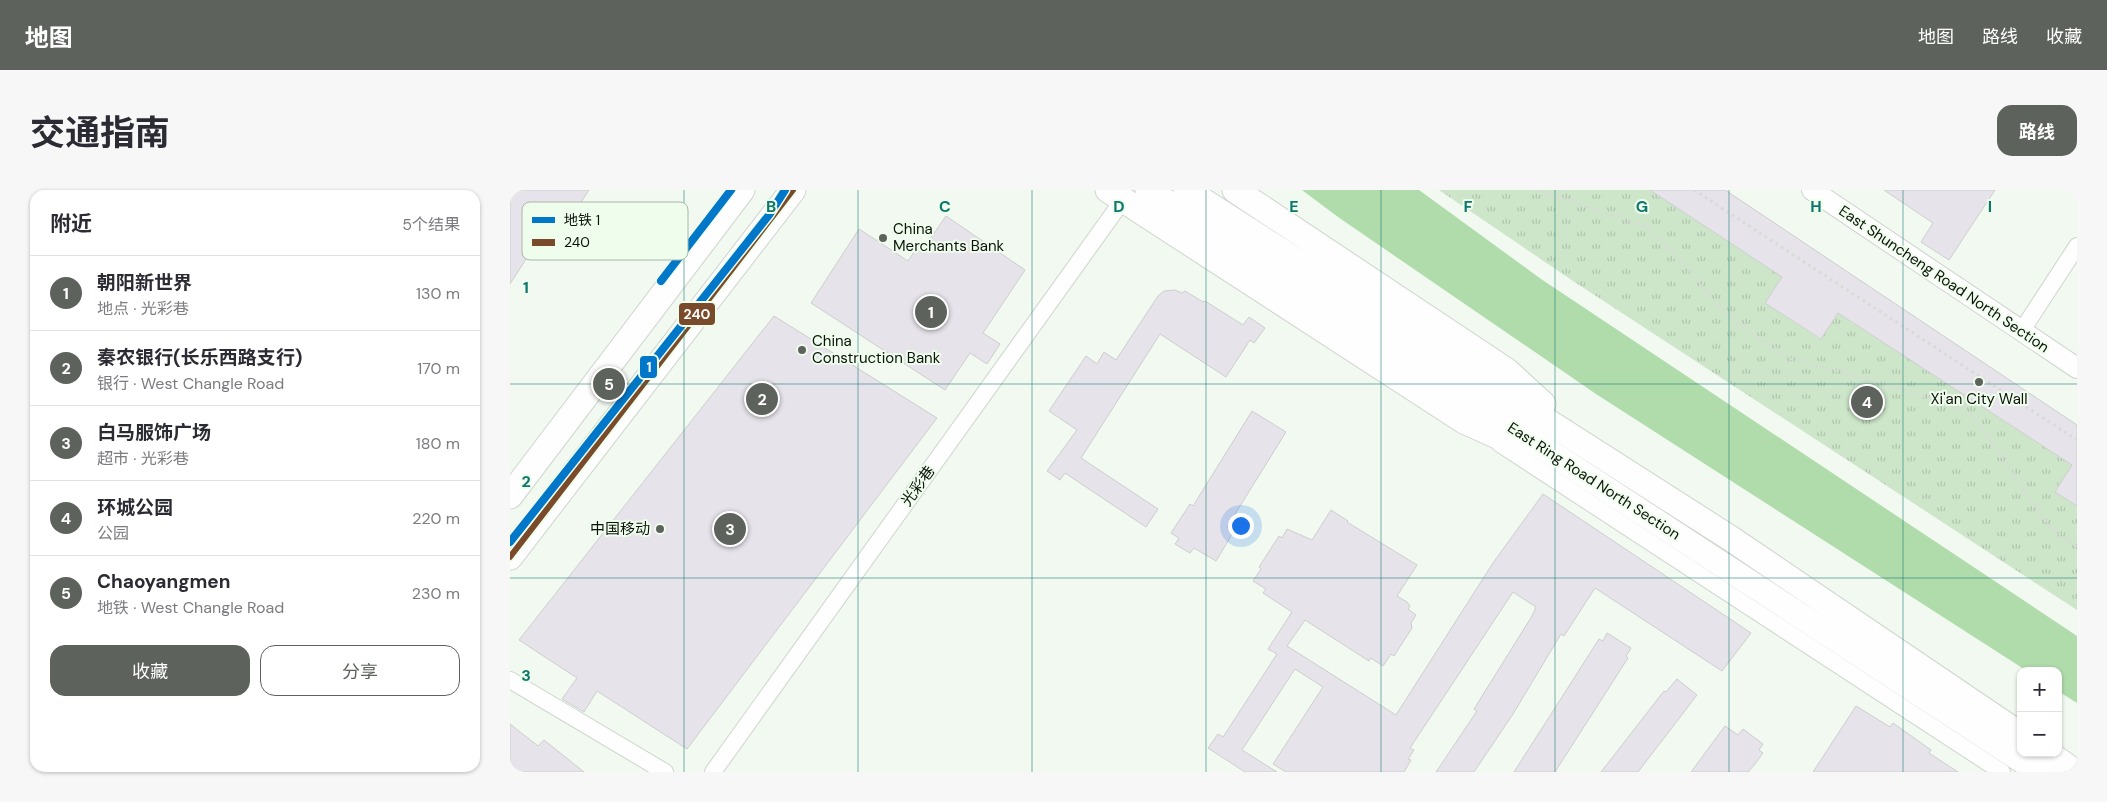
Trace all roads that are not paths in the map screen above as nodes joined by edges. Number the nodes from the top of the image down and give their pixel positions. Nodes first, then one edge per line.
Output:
1 (742, 190) edge
2 (793, 190) edge
3 (1148, 190) edge
4 (1186, 190) edge
5 (1235, 190) edge
6 (1812, 190) edge
7 (1115, 195) edge
8 (2077, 246) edge
9 (2021, 332) junction
10 (2077, 368) edge
11 (1464, 421) junction
12 (1600, 453) junction
13 (1587, 478) junction
14 (510, 496) edge
15 (510, 557) edge
16 (510, 680) edge
17 (2017, 732) edge
18 (2054, 757) edge
19 (665, 772) edge
20 (713, 772) edge
21 (2002, 772) edge
22 (2040, 772) edge
23 (2076, 772) edge

1 - 14 main road
2 - 15 main road
3 - 13 main road, East Ring Road North Section
4 - 12 main road, East Ring Road North Section
5 - 12 main road
6 - 9 street, East Shuncheng Road North Section
7 - 11 main road
7 - 20 street, 光彩巷
8 - 9 street
9 - 10 street, East Shuncheng Road North Section
11 - 13 main road
11 - 21 street
12 - 17 main road, East Ring Road North Section
13 - 22 main road, East Ring Road North Section
16 - 19 street
18 - 23 main road

